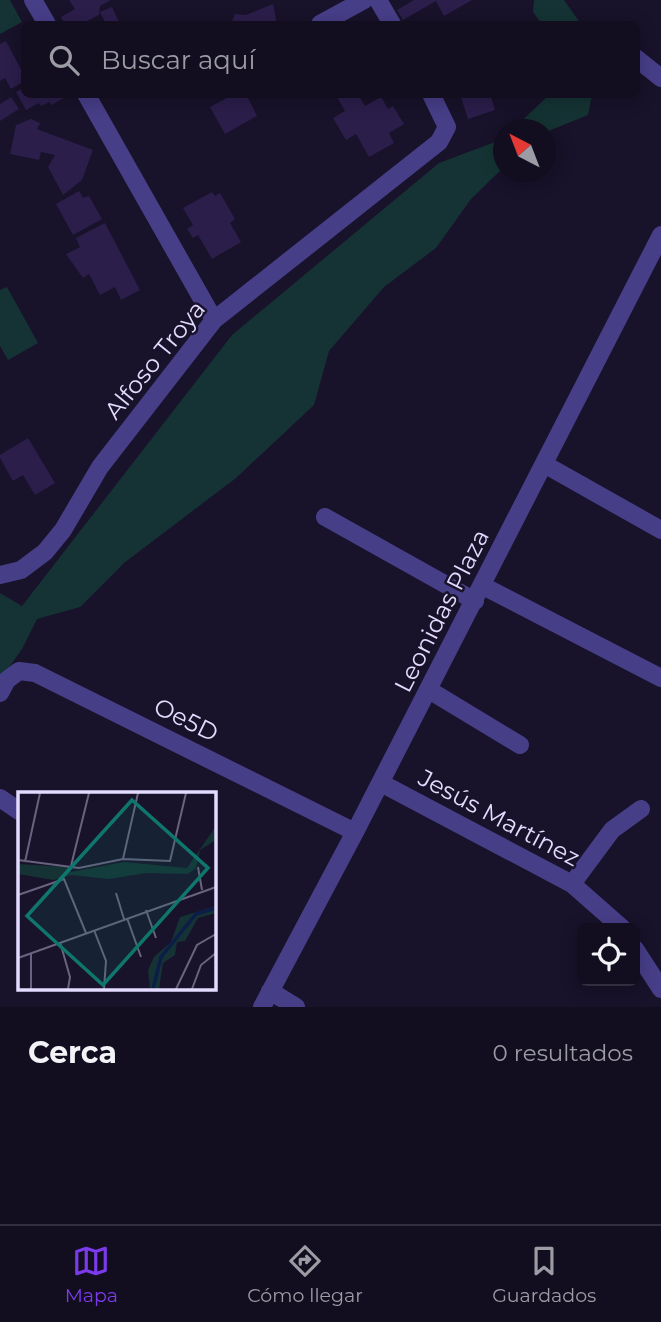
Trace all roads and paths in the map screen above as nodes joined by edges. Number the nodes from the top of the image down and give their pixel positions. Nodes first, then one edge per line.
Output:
1 (33, 0) edge
2 (364, 0) edge
3 (378, 0) edge
4 (45, 21) edge
5 (326, 21) edge
6 (389, 21) edge
7 (640, 61) edge
8 (661, 78) edge
9 (88, 98) edge
10 (433, 98) edge
11 (661, 235) edge
12 (214, 320) junction
13 (544, 464) junction
14 (325, 517) dead end
15 (661, 530) edge
16 (0, 575) edge
17 (479, 594) junction
18 (661, 678) edge
19 (429, 690) junction
20 (0, 693) edge
21 (520, 745) dead end
22 (381, 783) junction
23 (0, 798) edge
24 (640, 808) dead end
25 (18, 810) edge
26 (355, 832) junction
27 (572, 884) junction
28 (616, 923) edge
29 (640, 957) edge
30 (661, 989) edge
31 (266, 999) edge
32 (296, 1007) edge

1 - 4 street
2 - 5 street
3 - 6 street
7 - 8 street
9 - 12 street
10 - 12 street, Alfoso Troya
11 - 13 street, Leonidas Plaza
12 - 16 street, Alfoso Troya
13 - 15 street
13 - 17 street, Leonidas Plaza
14 - 17 street
17 - 18 street
17 - 19 street, Leonidas Plaza
19 - 21 street
19 - 22 street, Leonidas Plaza
20 - 26 street, Oe5D
22 - 26 street, Leonidas Plaza
22 - 27 street, Jesús Martínez
23 - 25 street
24 - 27 street
26 - 31 street, Leonidas Plaza
27 - 28 street, Jesús Martínez
29 - 30 street
31 - 32 street

